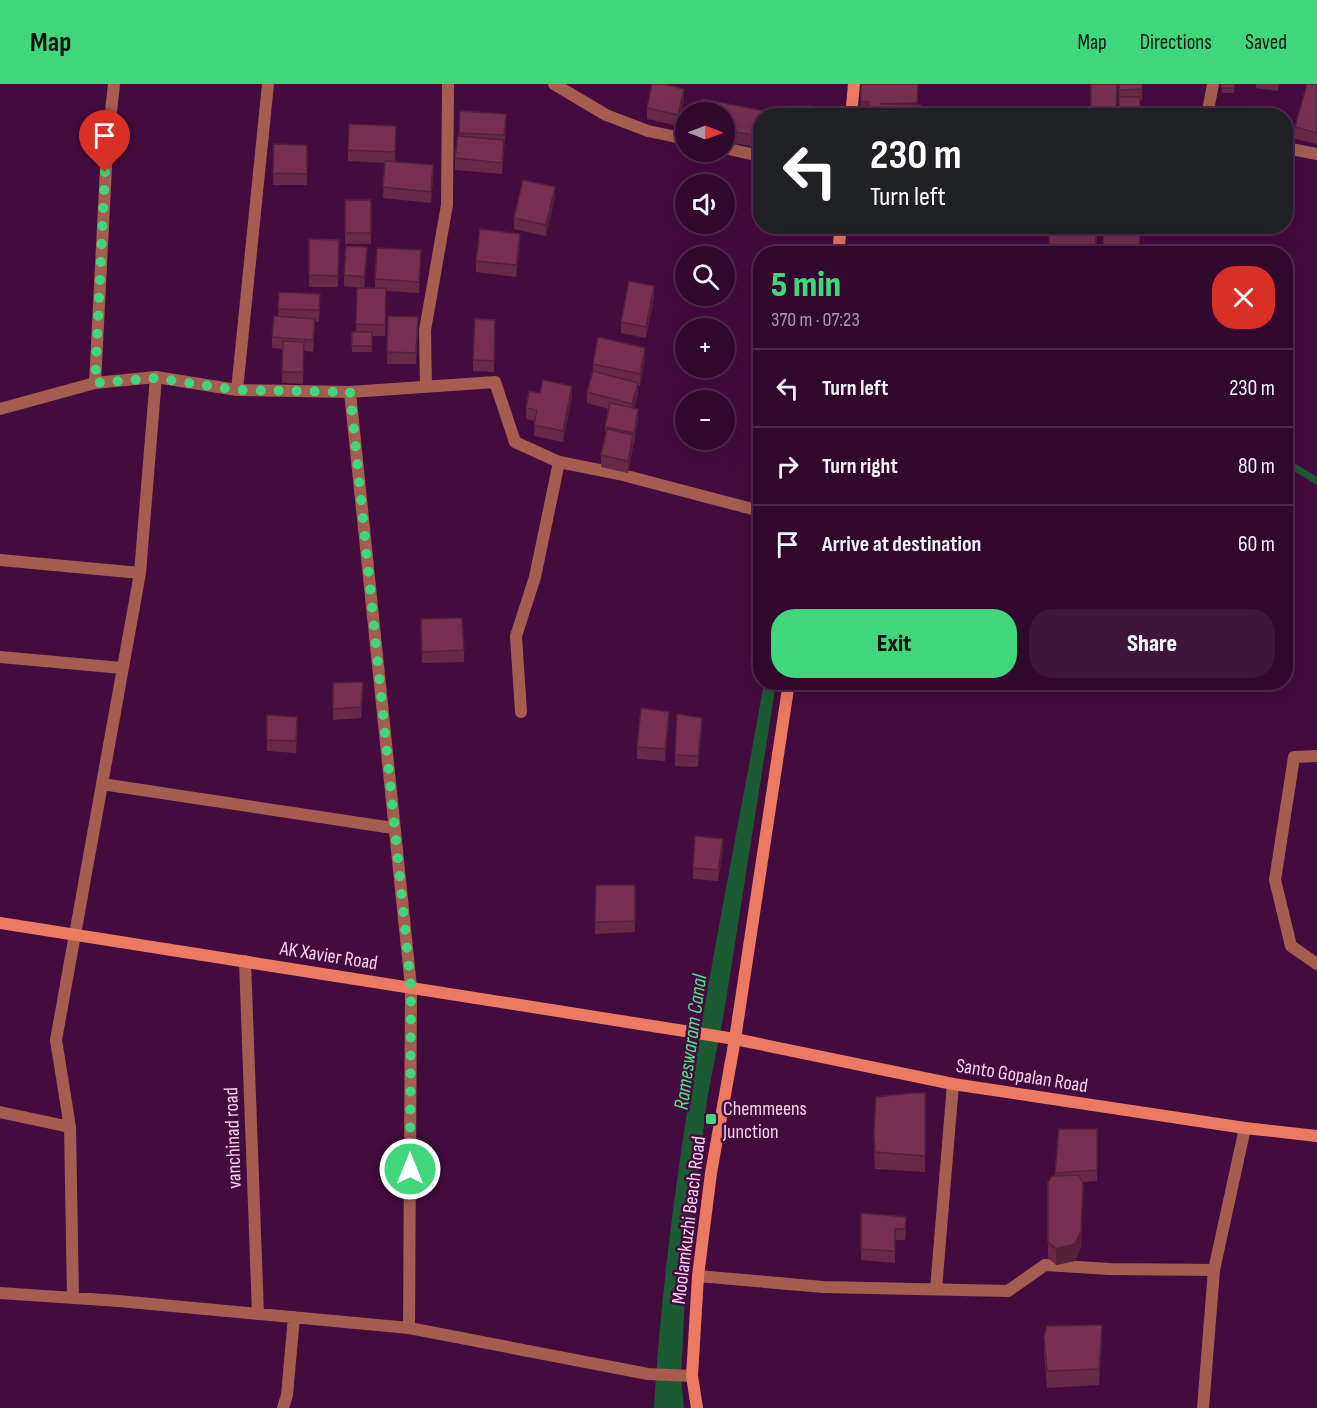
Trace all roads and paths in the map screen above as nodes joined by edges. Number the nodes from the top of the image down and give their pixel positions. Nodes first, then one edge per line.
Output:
1 (114, 84) edge
2 (268, 84) edge
3 (448, 84) edge
4 (554, 84) edge
5 (854, 84) edge
6 (1213, 84) edge
7 (852, 108) edge
8 (1208, 108) edge
9 (675, 137) edge
10 (1293, 149) edge
11 (735, 150) edge
12 (753, 154) edge
13 (1317, 154) edge
14 (156, 378) junction
15 (95, 383) junction
16 (426, 386) junction
17 (237, 390) junction
18 (350, 392) junction
19 (0, 409) edge
20 (559, 462) junction
21 (753, 509) edge
22 (0, 560) edge
23 (140, 573) junction
24 (0, 657) edge
25 (122, 668) junction
26 (788, 690) edge
27 (521, 712) dead end
28 (1317, 756) edge
29 (102, 784) junction
30 (393, 828) junction
31 (0, 923) edge
32 (75, 934) junction
33 (245, 961) junction
34 (1317, 964) edge
35 (411, 987) junction
36 (729, 1038) junction
37 (953, 1084) junction
38 (0, 1112) edge
39 (70, 1127) junction
40 (1245, 1128) junction
41 (1317, 1136) edge
42 (1214, 1270) junction
43 (698, 1276) junction
44 (936, 1289) junction
45 (0, 1293) edge
46 (73, 1298) junction
47 (258, 1314) junction
48 (294, 1317) junction
49 (410, 1328) junction
50 (693, 1376) junction
51 (283, 1408) edge
52 (697, 1408) edge
53 (1203, 1408) edge

1 - 15 street
2 - 17 street
3 - 16 street
4 - 9 street
5 - 7 main road
6 - 8 street
10 - 13 street
11 - 12 street
14 - 15 street
14 - 17 street
14 - 23 street
15 - 19 street
16 - 18 street
16 - 20 street
17 - 18 street
18 - 30 street
20 - 21 street
20 - 27 street
22 - 23 street
23 - 25 street
24 - 25 street
25 - 29 street
26 - 36 main road, Moolamkuzhi Beach Road
28 - 34 street
29 - 30 street
29 - 32 street
30 - 35 street
31 - 32 main road, AK Xavier Road
32 - 33 main road, AK Xavier Road
32 - 39 street
33 - 35 main road, AK Xavier Road
33 - 47 street, vanchinad road
35 - 36 main road, AK Xavier Road
35 - 49 street
36 - 37 main road, Santo Gopalan Road
36 - 43 main road, Moolamkuzhi Beach Road
37 - 40 main road, Santo Gopalan Road
37 - 44 street
38 - 39 street
39 - 46 street
40 - 41 main road, Santo Gopalan Road
40 - 42 street
42 - 44 street
42 - 53 street
43 - 44 street
43 - 50 main road, Moolamkuzhi Beach Road
45 - 46 street
46 - 47 street
47 - 48 street
48 - 49 street
48 - 51 street
49 - 50 street
50 - 52 main road, Moolamkuzhi Beach Road

